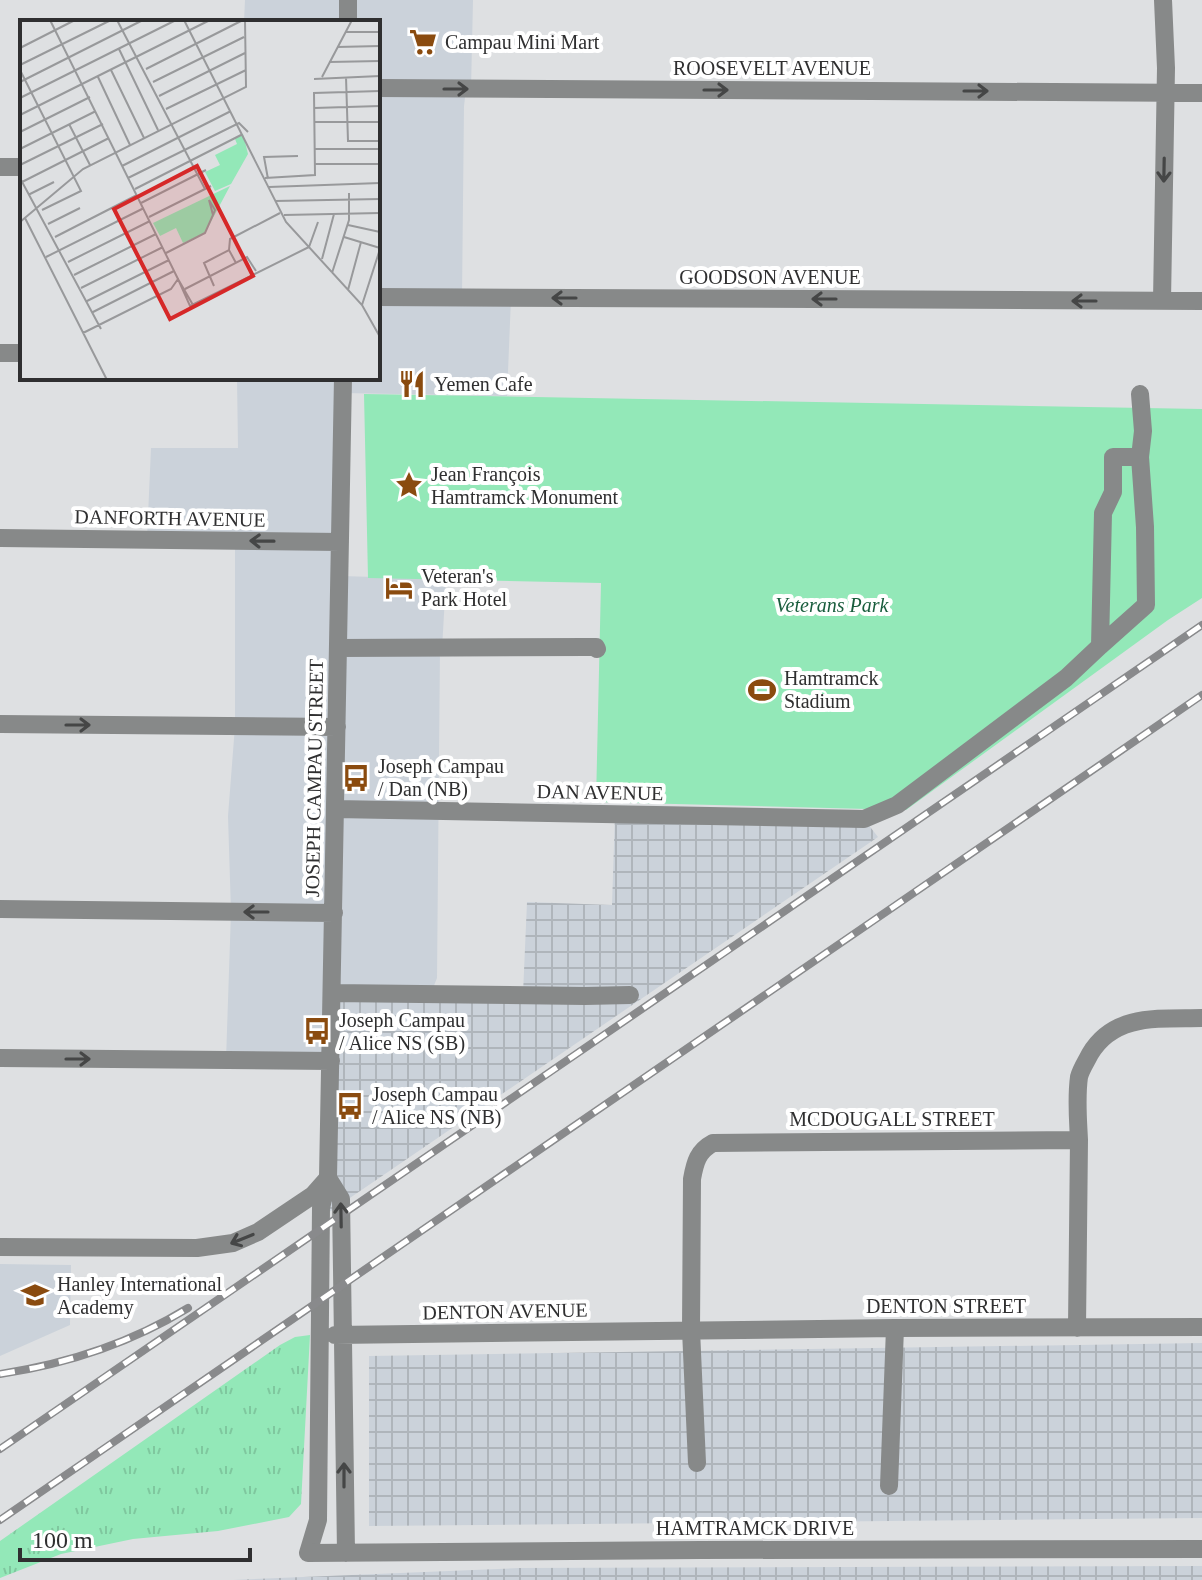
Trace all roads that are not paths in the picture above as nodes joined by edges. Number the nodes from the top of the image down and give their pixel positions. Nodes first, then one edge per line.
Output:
1 (1163, 0) edge
2 (380, 88) edge
3 (1165, 92) junction
4 (1202, 93) edge
5 (380, 297) edge
6 (1162, 301) junction
7 (1202, 301) edge
8 (343, 380) edge
9 (1140, 394) dead end
10 (1140, 457) junction
11 (0, 538) edge
12 (340, 542) junction
13 (1100, 646) junction
14 (594, 647) dead end
15 (338, 648) junction
16 (0, 724) edge
17 (337, 727) junction
18 (336, 809) junction
19 (0, 909) edge
20 (334, 913) junction
21 (332, 993) junction
22 (630, 995) dead end
23 (1202, 1018) edge
24 (0, 1058) edge
25 (331, 1061) junction
26 (1079, 1140) junction
27 (328, 1178) junction
28 (0, 1247) edge
29 (1202, 1327) edge
30 (895, 1328) junction
31 (1077, 1328) junction
32 (691, 1330) junction
33 (344, 1335) junction
34 (320, 1336) junction
35 (697, 1463) dead end
36 (889, 1486) dead end
37 (1202, 1549) edge
38 (308, 1553) joint
39 (346, 1553) junction

1 - 3 street
2 -> 3 street, ROOSEVELT AVENUE
3 - 4 street, ROOSEVELT AVENUE
3 -> 6 street
6 -> 5 street, GOODSON AVENUE
6 - 7 street, GOODSON AVENUE
8 - 12 street, JOSEPH CAMPAU STREET
9 - 10 street
10 - 13 street
10 - 13 street
12 -> 11 street, DANFORTH AVENUE
12 - 15 street, JOSEPH CAMPAU STREET
13 - 18 street, DAN AVENUE
14 - 15 street
15 - 17 street, JOSEPH CAMPAU STREET
16 -> 17 street
17 - 18 street, JOSEPH CAMPAU STREET
18 - 20 street, JOSEPH CAMPAU STREET
20 -> 19 street
20 - 21 street, JOSEPH CAMPAU STREET
21 - 22 street
21 - 25 street, JOSEPH CAMPAU STREET
23 - 26 street
24 -> 25 street
25 - 27 street, JOSEPH CAMPAU STREET
26 - 31 street
26 - 32 street, MCDOUGALL STREET
27 -> 28 street
33 -> 27 street, JOSEPH CAMPAU STREET
27 - 34 street, JOSEPH CAMPAU STREET
29 - 31 street, DENTON STREET
30 - 31 street, DENTON STREET
30 - 32 street, DENTON STREET
30 - 36 street
32 - 33 street, DENTON AVENUE
32 - 35 street, MCDOUGALL STREET
33 - 34 street, DENTON AVENUE
39 -> 33 street, JOSEPH CAMPAU STREET
34 - 38 street, JOSEPH CAMPAU STREET
37 - 39 street, HAMTRAMCK DRIVE
38 - 39 street, HAMTRAMCK DRIVE

